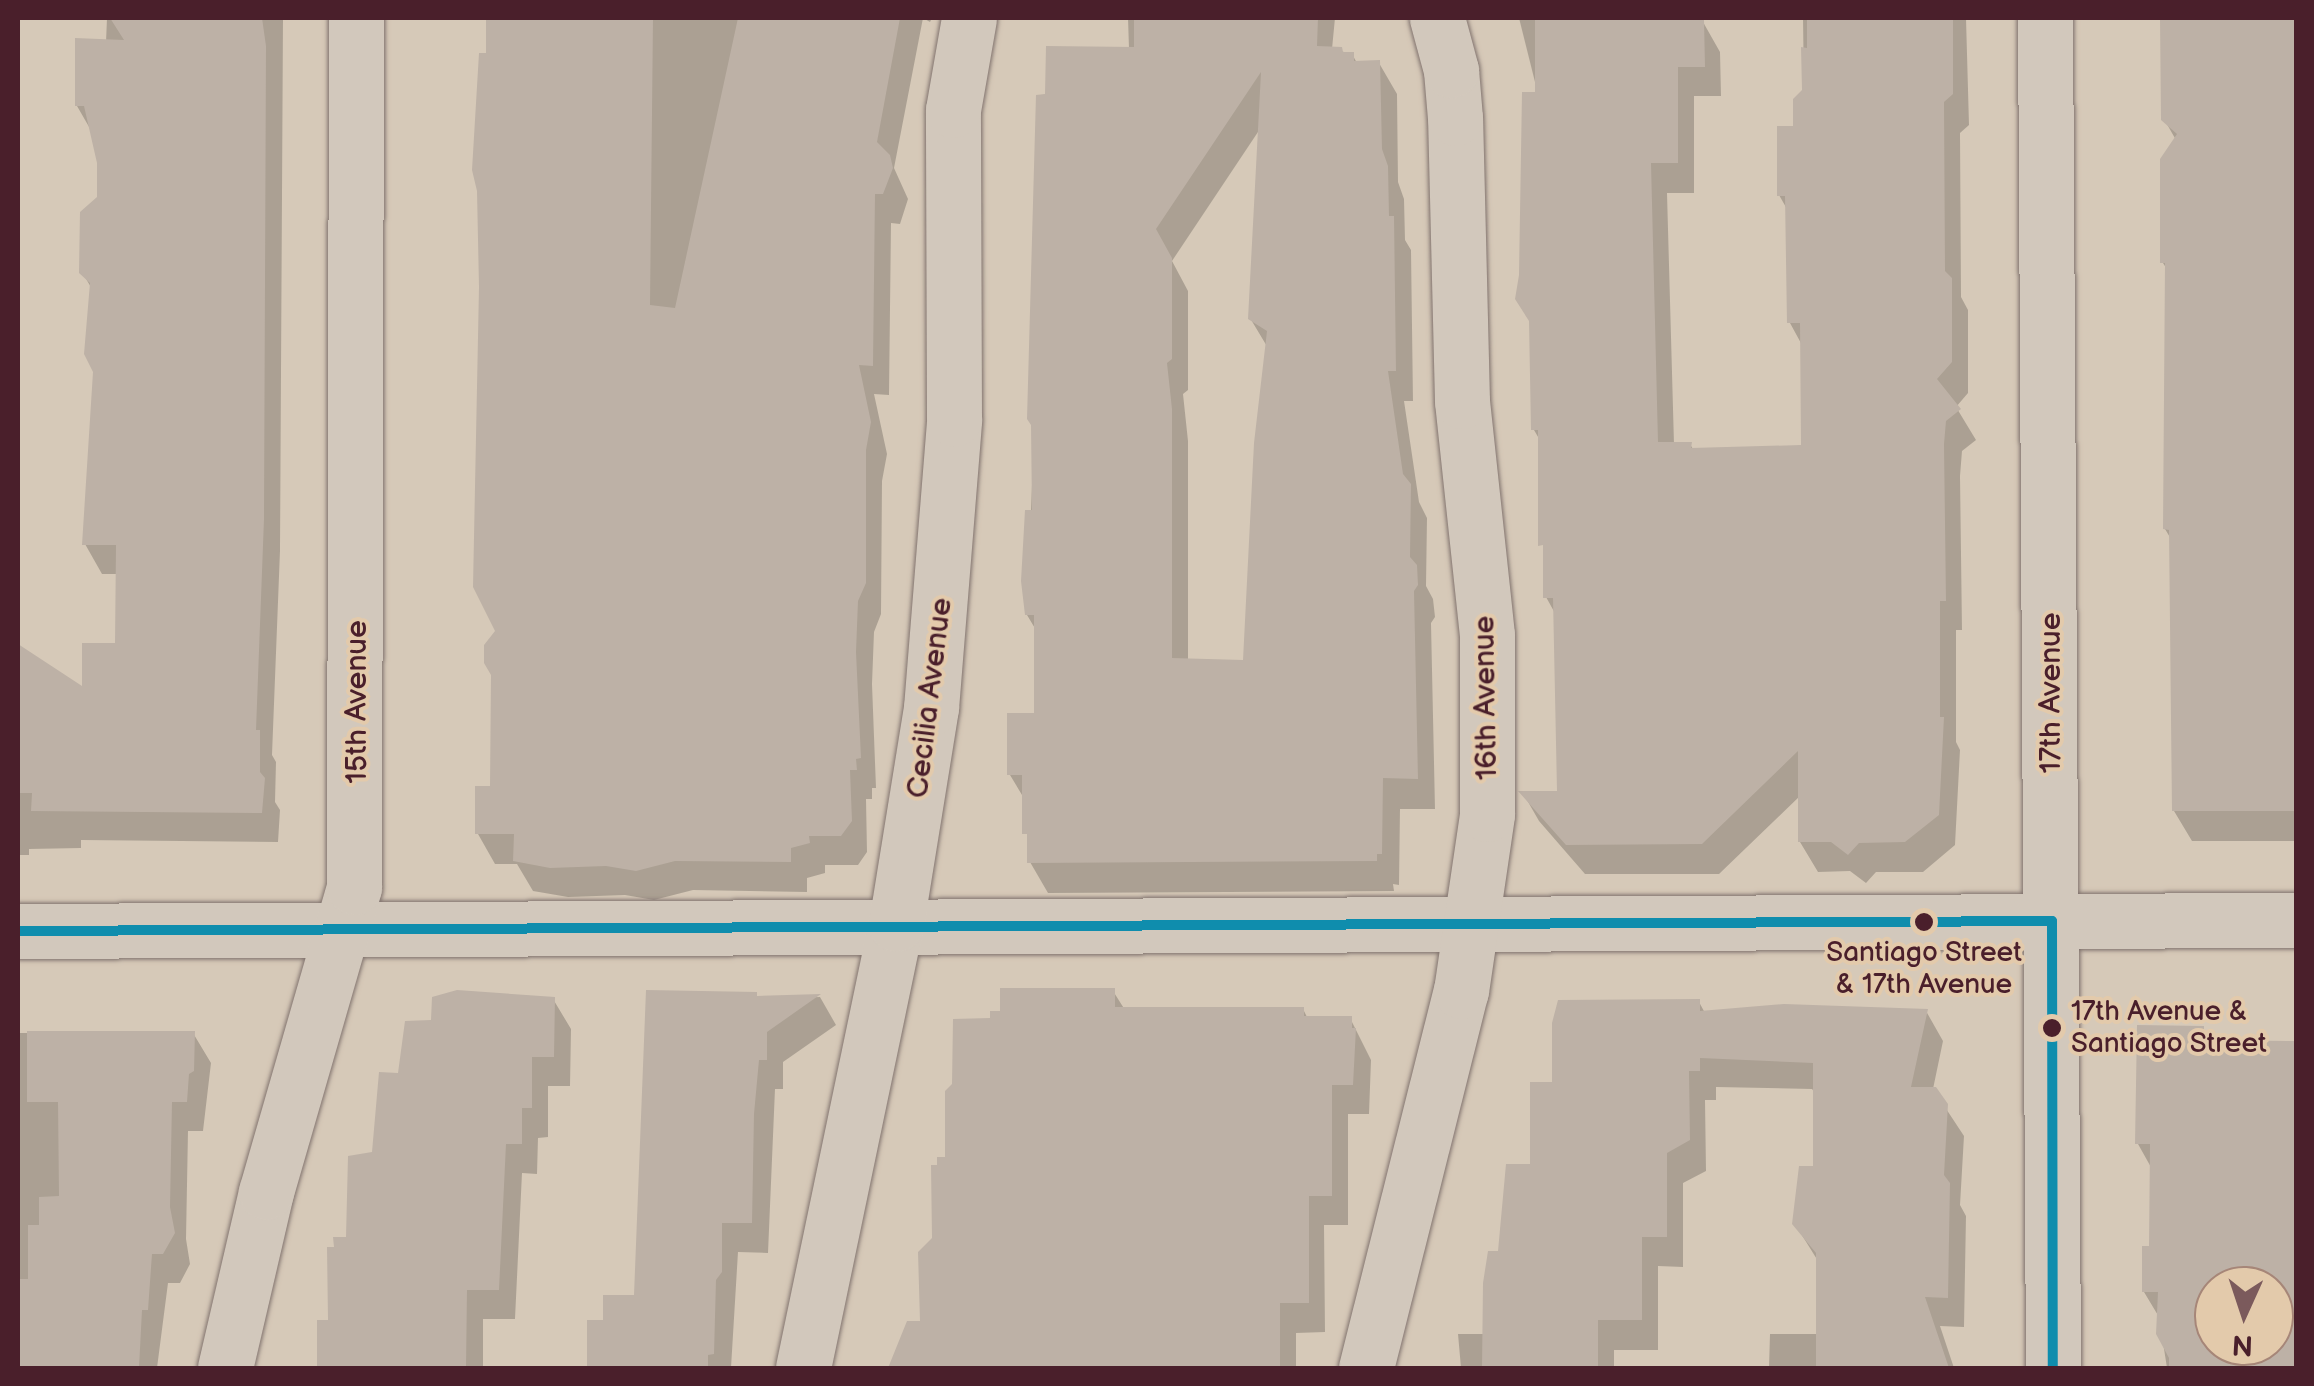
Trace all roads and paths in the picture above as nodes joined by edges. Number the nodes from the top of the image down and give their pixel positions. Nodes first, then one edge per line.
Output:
1 (356, 18) edge
2 (970, 18) edge
3 (1438, 18) edge
4 (2045, 18) edge
5 (2296, 920) edge
6 (2052, 921) junction
7 (1474, 922) junction
8 (896, 924) junction
9 (345, 926) junction
10 (18, 931) edge
11 (225, 1368) edge
12 (803, 1368) edge
13 (1366, 1368) edge
14 (2054, 1368) edge

1 - 9 street, 15th Avenue
2 - 8 street, Cecilia Avenue
3 - 7 street, 16th Avenue
4 - 6 street, 17th Avenue
5 - 6 street
6 - 7 street
6 - 14 street, 17th Avenue
7 - 8 street
7 - 13 street, 16th Avenue
8 - 9 street
8 - 12 street, Cecilia Avenue
9 - 10 street
9 - 11 street, 15th Avenue

